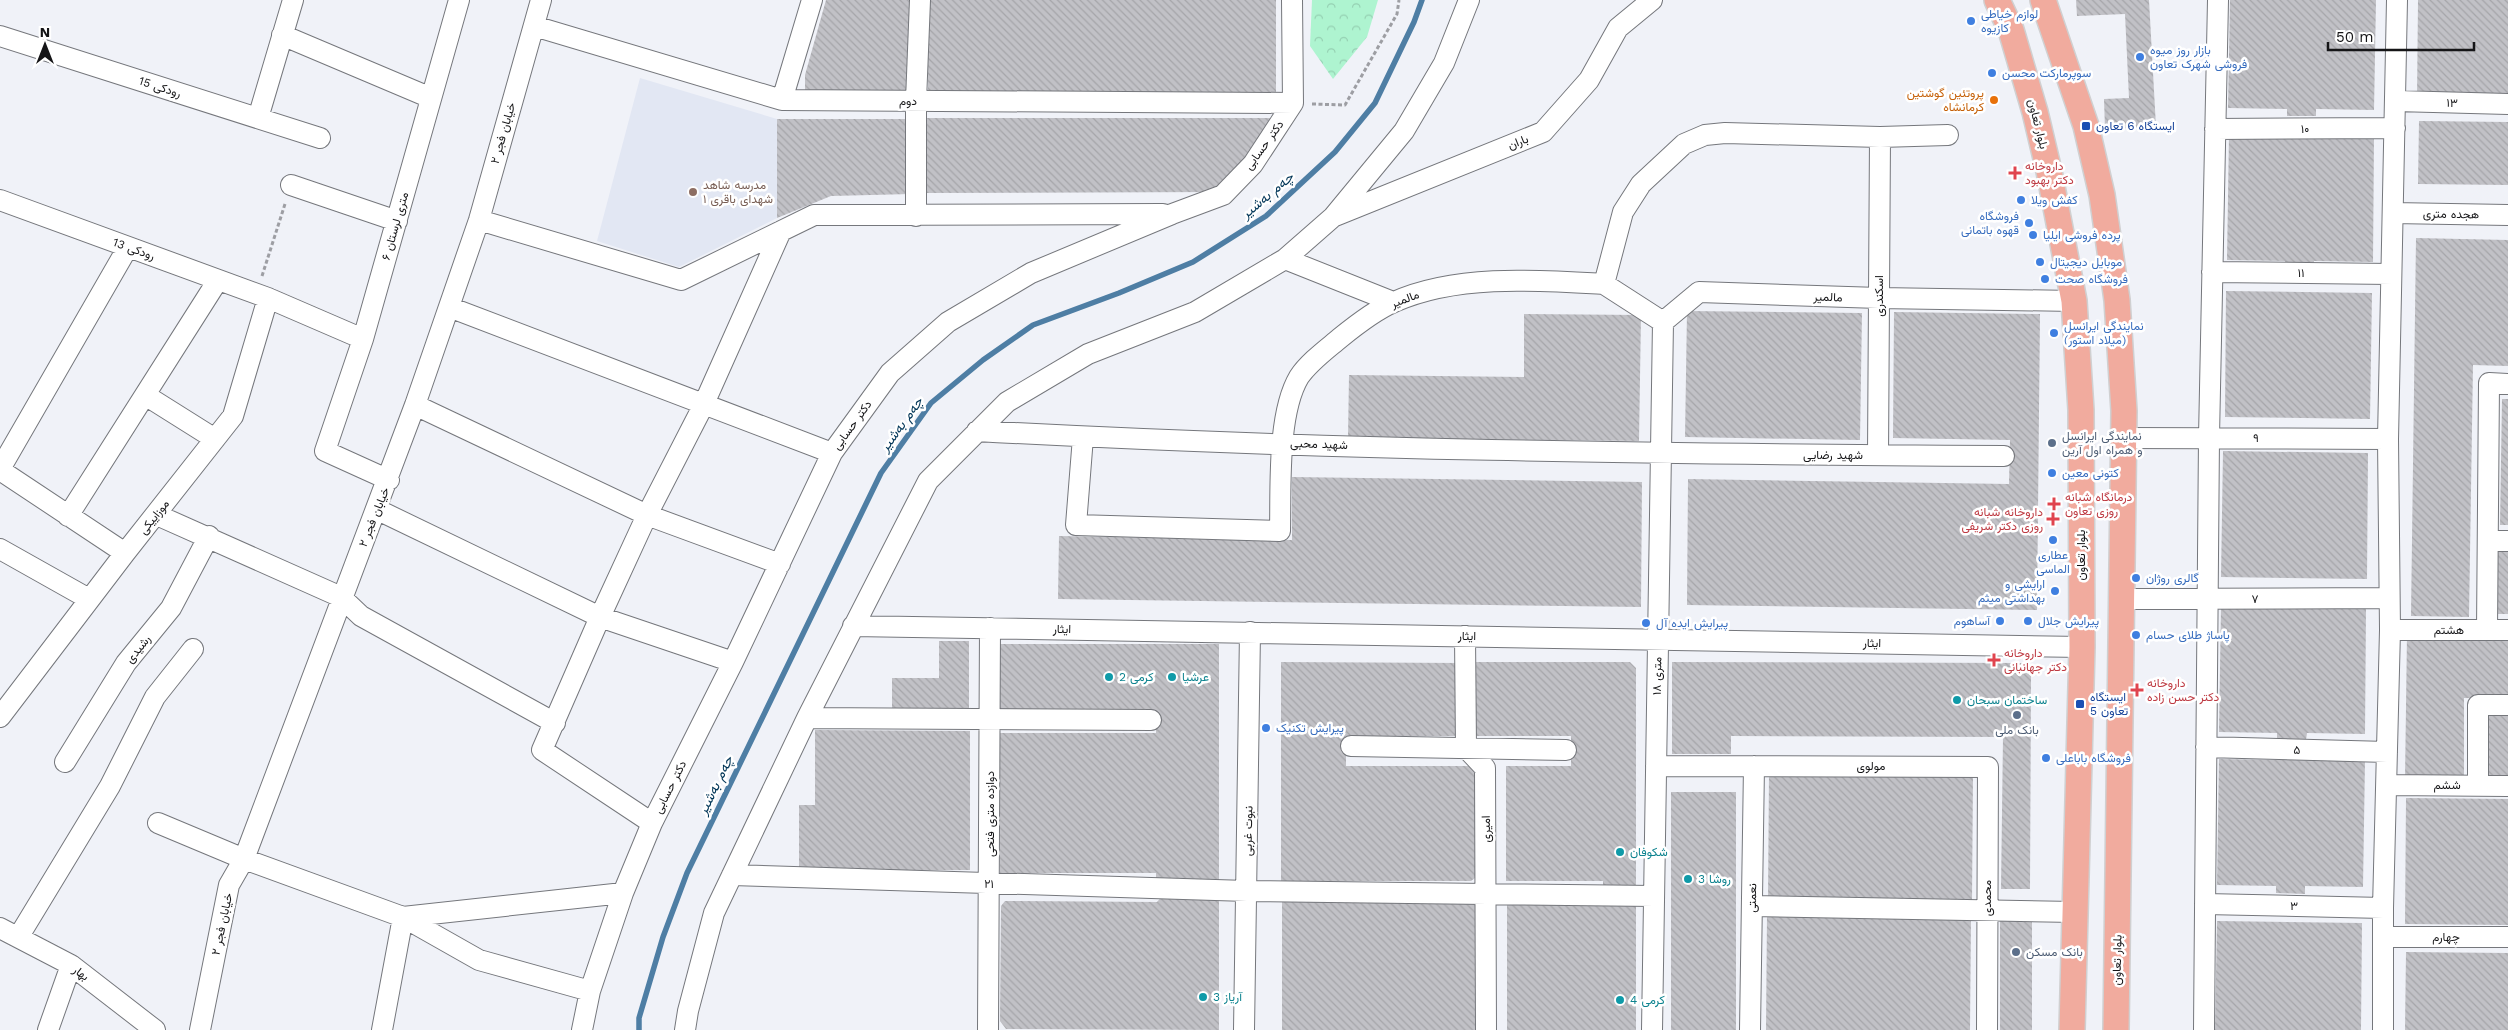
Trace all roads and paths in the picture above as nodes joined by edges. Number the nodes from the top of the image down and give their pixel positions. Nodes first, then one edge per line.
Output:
1 (292, 0) edge
2 (459, 0) edge
3 (541, 0) edge
4 (812, 0) edge
5 (920, 0) edge
6 (1292, 0) edge
7 (1399, 0) edge
8 (1469, 0) edge
9 (1652, 0) edge
10 (1997, 0) edge
11 (2043, 0) edge
12 (2218, 0) edge
13 (2397, 0) edge
14 (534, 26) junction
15 (282, 35) junction
16 (0, 36) edge
17 (431, 98) junction
18 (782, 100) junction
19 (916, 101) junction
20 (2396, 102) junction
21 (1293, 103) junction
22 (2508, 104) edge
23 (258, 118) junction
24 (2395, 128) junction
25 (2215, 129) junction
26 (1948, 135) dead end
27 (1880, 137) junction
28 (320, 138) dead end
29 (290, 185) joint
30 (0, 200) edge
31 (2394, 213) junction
32 (1172, 214) junction
33 (2508, 215) edge
34 (916, 216) junction
35 (1334, 217) junction
36 (479, 220) junction
37 (397, 221) junction
38 (782, 231) junction
39 (128, 247) junction
40 (1286, 259) junction
41 (2212, 272) junction
42 (2391, 274) junction
43 (218, 280) junction
44 (1604, 284) junction
45 (262, 296) junction
46 (1879, 298) junction
47 (2074, 301) junction
48 (1393, 302) junction
49 (449, 307) junction
50 (1663, 322) junction
51 (363, 339) junction
52 (2508, 384) edge
53 (145, 395) junction
54 (415, 405) junction
55 (703, 406) junction
56 (977, 431) junction
57 (1083, 437) junction
58 (2209, 437) junction
59 (2124, 438) junction
60 (215, 439) junction
61 (2388, 439) junction
62 (1282, 443) junction
63 (832, 453) junction
64 (1661, 454) junction
65 (1878, 455) junction
66 (2004, 456) dead end
67 (0, 470) edge
68 (389, 480) junction
69 (378, 510) junction
70 (156, 515) junction
71 (68, 516) junction
72 (647, 516) junction
73 (209, 536) junction
74 (2499, 541) edge
75 (0, 549) edge
76 (125, 553) junction
77 (780, 564) junction
78 (341, 596) junction
79 (2388, 598) junction
80 (89, 599) junction
81 (2122, 599) junction
82 (2207, 600) junction
83 (600, 617) junction
84 (853, 626) junction
85 (990, 628) junction
86 (2390, 630) junction
87 (2487, 630) junction
88 (2508, 630) edge
89 (1250, 632) junction
90 (1465, 636) junction
91 (1658, 640) junction
92 (2082, 647) junction
93 (2121, 648) junction
94 (193, 649) dead end
95 (734, 662) junction
96 (2508, 705) edge
97 (2, 711) edge
98 (807, 718) junction
99 (990, 718) junction
100 (1151, 720) dead end
101 (555, 723) junction
102 (1351, 746) dead end
103 (2206, 747) junction
104 (1466, 748) junction
105 (1566, 750) dead end
106 (2387, 752) junction
107 (65, 762) dead end
108 (1656, 766) junction
109 (1754, 766) junction
110 (1988, 767) joint
111 (2387, 785) junction
112 (2478, 785) junction
113 (2508, 786) edge
114 (158, 823) dead end
115 (652, 823) junction
116 (244, 859) junction
117 (732, 875) junction
118 (990, 884) junction
119 (1247, 891) junction
120 (623, 893) junction
121 (1487, 893) junction
122 (1654, 896) junction
123 (2205, 904) junction
124 (1752, 906) junction
125 (2383, 908) junction
126 (1987, 910) junction
127 (2074, 912) junction
128 (403, 918) junction
129 (0, 928) edge
130 (19, 936) junction
131 (2383, 937) junction
132 (2508, 937) edge
133 (71, 965) junction
134 (590, 991) junction
135 (48, 1030) edge
136 (155, 1030) edge
137 (200, 1030) edge
138 (382, 1030) edge
139 (582, 1030) edge
140 (685, 1030) edge
141 (988, 1030) edge
142 (1244, 1030) edge
143 (1486, 1030) edge
144 (1652, 1030) edge
145 (1750, 1030) edge
146 (1986, 1030) edge
147 (2072, 1030) edge
148 (2116, 1030) edge
149 (2204, 1030) edge
150 (2383, 1030) edge

1 - 15 street
2 - 17 street, ۶ متری لرستان
3 - 14 street, خیابان فجر ۲
4 - 18 street
5 - 19 street
6 - 21 street
7 - 21 path
8 - 35 street
9 - 35 street, باران
10 - 47 main road, بلوار تعاون
11 - 59 main road, بلوار تعاون
12 - 25 street
13 - 20 street
14 - 18 street, دوم
14 - 36 street, خیابان فجر ۲
15 - 17 street
15 - 23 street
16 - 23 street, رودکی 15
17 - 37 street, ۶ متری لرستان
18 - 19 street, دوم
19 - 21 street, دوم
19 - 34 street
20 - 22 street, ۱۳
20 - 24 street
21 - 32 street, دکتر حسابی
23 - 28 street, رودکی 15
24 - 25 street, ۱۰
24 - 31 street
25 - 41 street
26 - 27 street
27 - 44 street
27 - 46 street, اسکندری
29 - 37 street
29 - 45 path
30 - 39 street, رودکی 13
31 - 33 street, هجده متری
31 - 42 street
32 - 34 street
32 - 63 street, دکتر حسابی
34 - 38 street
35 - 40 street
36 - 38 street
36 - 49 street, خیابان فجر ۲
37 - 51 street, ۶ متری لرستان
38 - 55 street
39 - 43 street, رودکی 13
39 - 67 street
40 - 48 street
40 - 56 street
41 - 42 street, ۱۱
41 - 58 street
42 - 61 street
43 - 45 street, رودکی 13
43 - 53 street
44 - 48 street, مالمیر
44 - 50 street, مالمیر
45 - 51 street, رودکی 13
45 - 60 street, موزاییکی
46 - 47 street, مالمیر
46 - 50 street, مالمیر
46 - 65 street, اسکندری
47 - 92 main road, بلوار تعاون
48 - 62 street, مالمیر
49 - 54 street, خیابان فجر ۲
49 - 55 street
50 - 64 street, ۱۸ متری
51 - 68 street, ۶ متری لرستان
52 - 74 street
53 - 60 street
53 - 71 street
54 - 68 street, خیابان فجر ۲
54 - 72 street
55 - 63 street
55 - 72 street
56 - 57 street, شهید محبی
56 - 84 street
57 - 62 street, شهید محبی
57 - 62 street, مالمیر
58 - 59 street, ۹
58 - 61 street, ۹
58 - 82 street
59 - 81 main road, بلوار تعاون
60 - 70 street, موزاییکی
61 - 79 street
62 - 64 street, شهید محبی
63 - 77 street, دکتر حسابی
64 - 65 street, شهید رضایی
64 - 91 street, ۱۸ متری
65 - 66 street, شهید رضایی
67 - 71 street
68 - 69 street, خیابان فجر ۲
69 - 78 street, خیابان فجر ۲
69 - 83 street
70 - 73 street
70 - 76 street, موزاییکی
71 - 76 street
72 - 77 street
72 - 83 street
73 - 78 street
73 - 107 street, رشیدی
74 - 87 street
75 - 80 street
76 - 80 street, موزاییکی
77 - 95 street, دکتر حسابی
78 - 101 street
78 - 116 street, خیابان فجر ۲
79 - 82 street, ۷
79 - 86 street
80 - 97 street, موزاییکی
81 - 82 street, ۷
81 - 93 main road, بلوار تعاون
82 - 103 street
83 - 95 street
83 - 101 street
84 - 85 street, ایثار
84 - 98 street
85 - 89 street, ایثار
85 - 99 street, دوازده متری فتحی
86 - 87 street, هشتم
86 - 106 street
87 - 88 street, هشتم
89 - 90 street, ایثار
89 - 119 street, نبوت غربی
90 - 91 street, ایثار
90 - 104 street
91 - 92 street, ایثار
91 - 108 street, ۱۸ متری
92 - 93 main road
92 - 127 main road, بلوار تعاون
93 - 148 main road, بلوار تعاون
94 - 130 street
95 - 115 street, دکتر حسابی
96 - 112 street
98 - 99 street
98 - 117 street
99 - 100 street
99 - 118 street, دوازده متری فتحی
101 - 115 street
102 - 104 street
103 - 106 street, ۵
103 - 123 street
104 - 105 street
104 - 121 street, امیری
106 - 111 street
108 - 109 street, مولوی
108 - 122 street, ۱۸ متری
109 - 110 street, مولوی
109 - 124 street, نعمتی
110 - 126 street, محمدی
111 - 112 street, ششم
111 - 125 street
112 - 113 street, ششم
114 - 116 street
115 - 120 street, دکتر حسابی
116 - 128 street
116 - 137 street, خیابان فجر ۲
117 - 118 street, ۲۱
117 - 140 street
118 - 119 street, ۲۱
118 - 141 street, دوازده متری فتحی
119 - 121 street, ۲۱
119 - 142 street, نبوت غربی
120 - 128 street
120 - 134 street, دکتر حسابی
121 - 122 street, ۲۱
121 - 143 street, امیری
122 - 144 street, ۱۸ متری
123 - 125 street, ۳
123 - 149 street
124 - 126 street
124 - 145 street, نعمتی
125 - 131 street
126 - 127 street
126 - 146 street, محمدی
127 - 147 main road, بلوار تعاون
128 - 134 street
128 - 138 street
129 - 130 street, بهار
130 - 133 street, بهار
131 - 132 street, چهارم
131 - 150 street
133 - 135 street
133 - 136 street, بهار
134 - 139 street, دکتر حسابی

